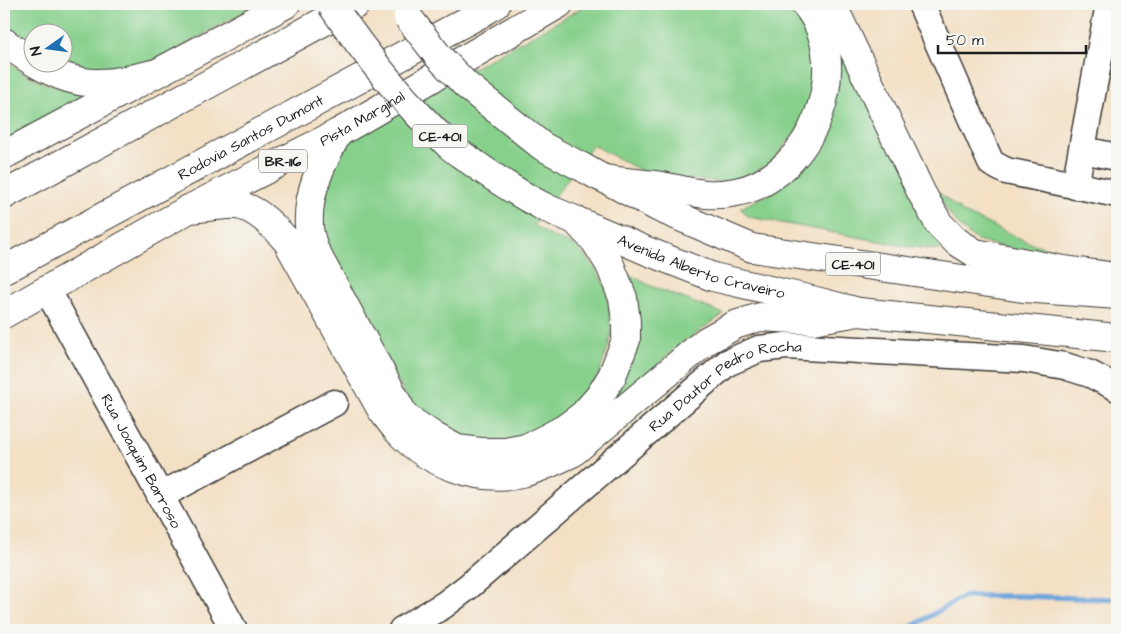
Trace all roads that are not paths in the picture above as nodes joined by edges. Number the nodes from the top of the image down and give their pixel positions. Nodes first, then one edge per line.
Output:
1 (286, 4) edge
2 (330, 4) edge
3 (356, 4) edge
4 (496, 4) edge
5 (559, 4) edge
6 (805, 4) edge
7 (832, 4) edge
8 (921, 4) edge
9 (1110, 4) edge
10 (403, 10) edge
11 (4, 42) edge
12 (162, 72) junction
13 (338, 133) junction
14 (1083, 150) junction
15 (4, 155) edge
16 (1117, 157) edge
17 (604, 178) junction
18 (1075, 186) junction
19 (1117, 194) edge
20 (4, 195) edge
21 (189, 209) junction
22 (575, 220) junction
23 (4, 270) edge
24 (1117, 280) edge
25 (48, 291) junction
26 (1117, 295) edge
27 (859, 312) junction
28 (4, 314) edge
29 (1117, 338) edge
30 (1117, 388) edge
31 (334, 403) dead end
32 (160, 496) junction
33 (234, 630) edge
34 (402, 630) edge

1 - 12 main road
2 - 22 main road, Avenida Alberto Craveiro / CE-401, bridge
3 - 20 main road
4 - 23 main road, Rodovia Santos Dumont / BR-116
5 - 13 main road, Pista Marginal / BR-116
6 - 17 main road
7 - 24 main road
8 - 18 street
9 - 14 street
10 - 17 main road, CE-401, bridge
11 - 12 main road
12 - 15 main road
13 - 21 main road, Pista Marginal / BR-116
13 - 22 main road
14 - 16 street
14 - 18 street
17 - 26 main road, CE-401
18 - 19 street
21 - 25 main road, Pista Marginal / BR-116
21 - 27 main road
22 - 27 main road, Avenida Alberto Craveiro / CE-401
25 - 28 main road, Pista Marginal / BR-116
25 - 32 street, Rua Joaquim Barroso
27 - 29 main road, Avenida Alberto Craveiro / CE-401
30 - 34 street, Rua Doutor Pedro Rocha
31 - 32 street
32 - 33 street, Rua Joaquim Barroso

